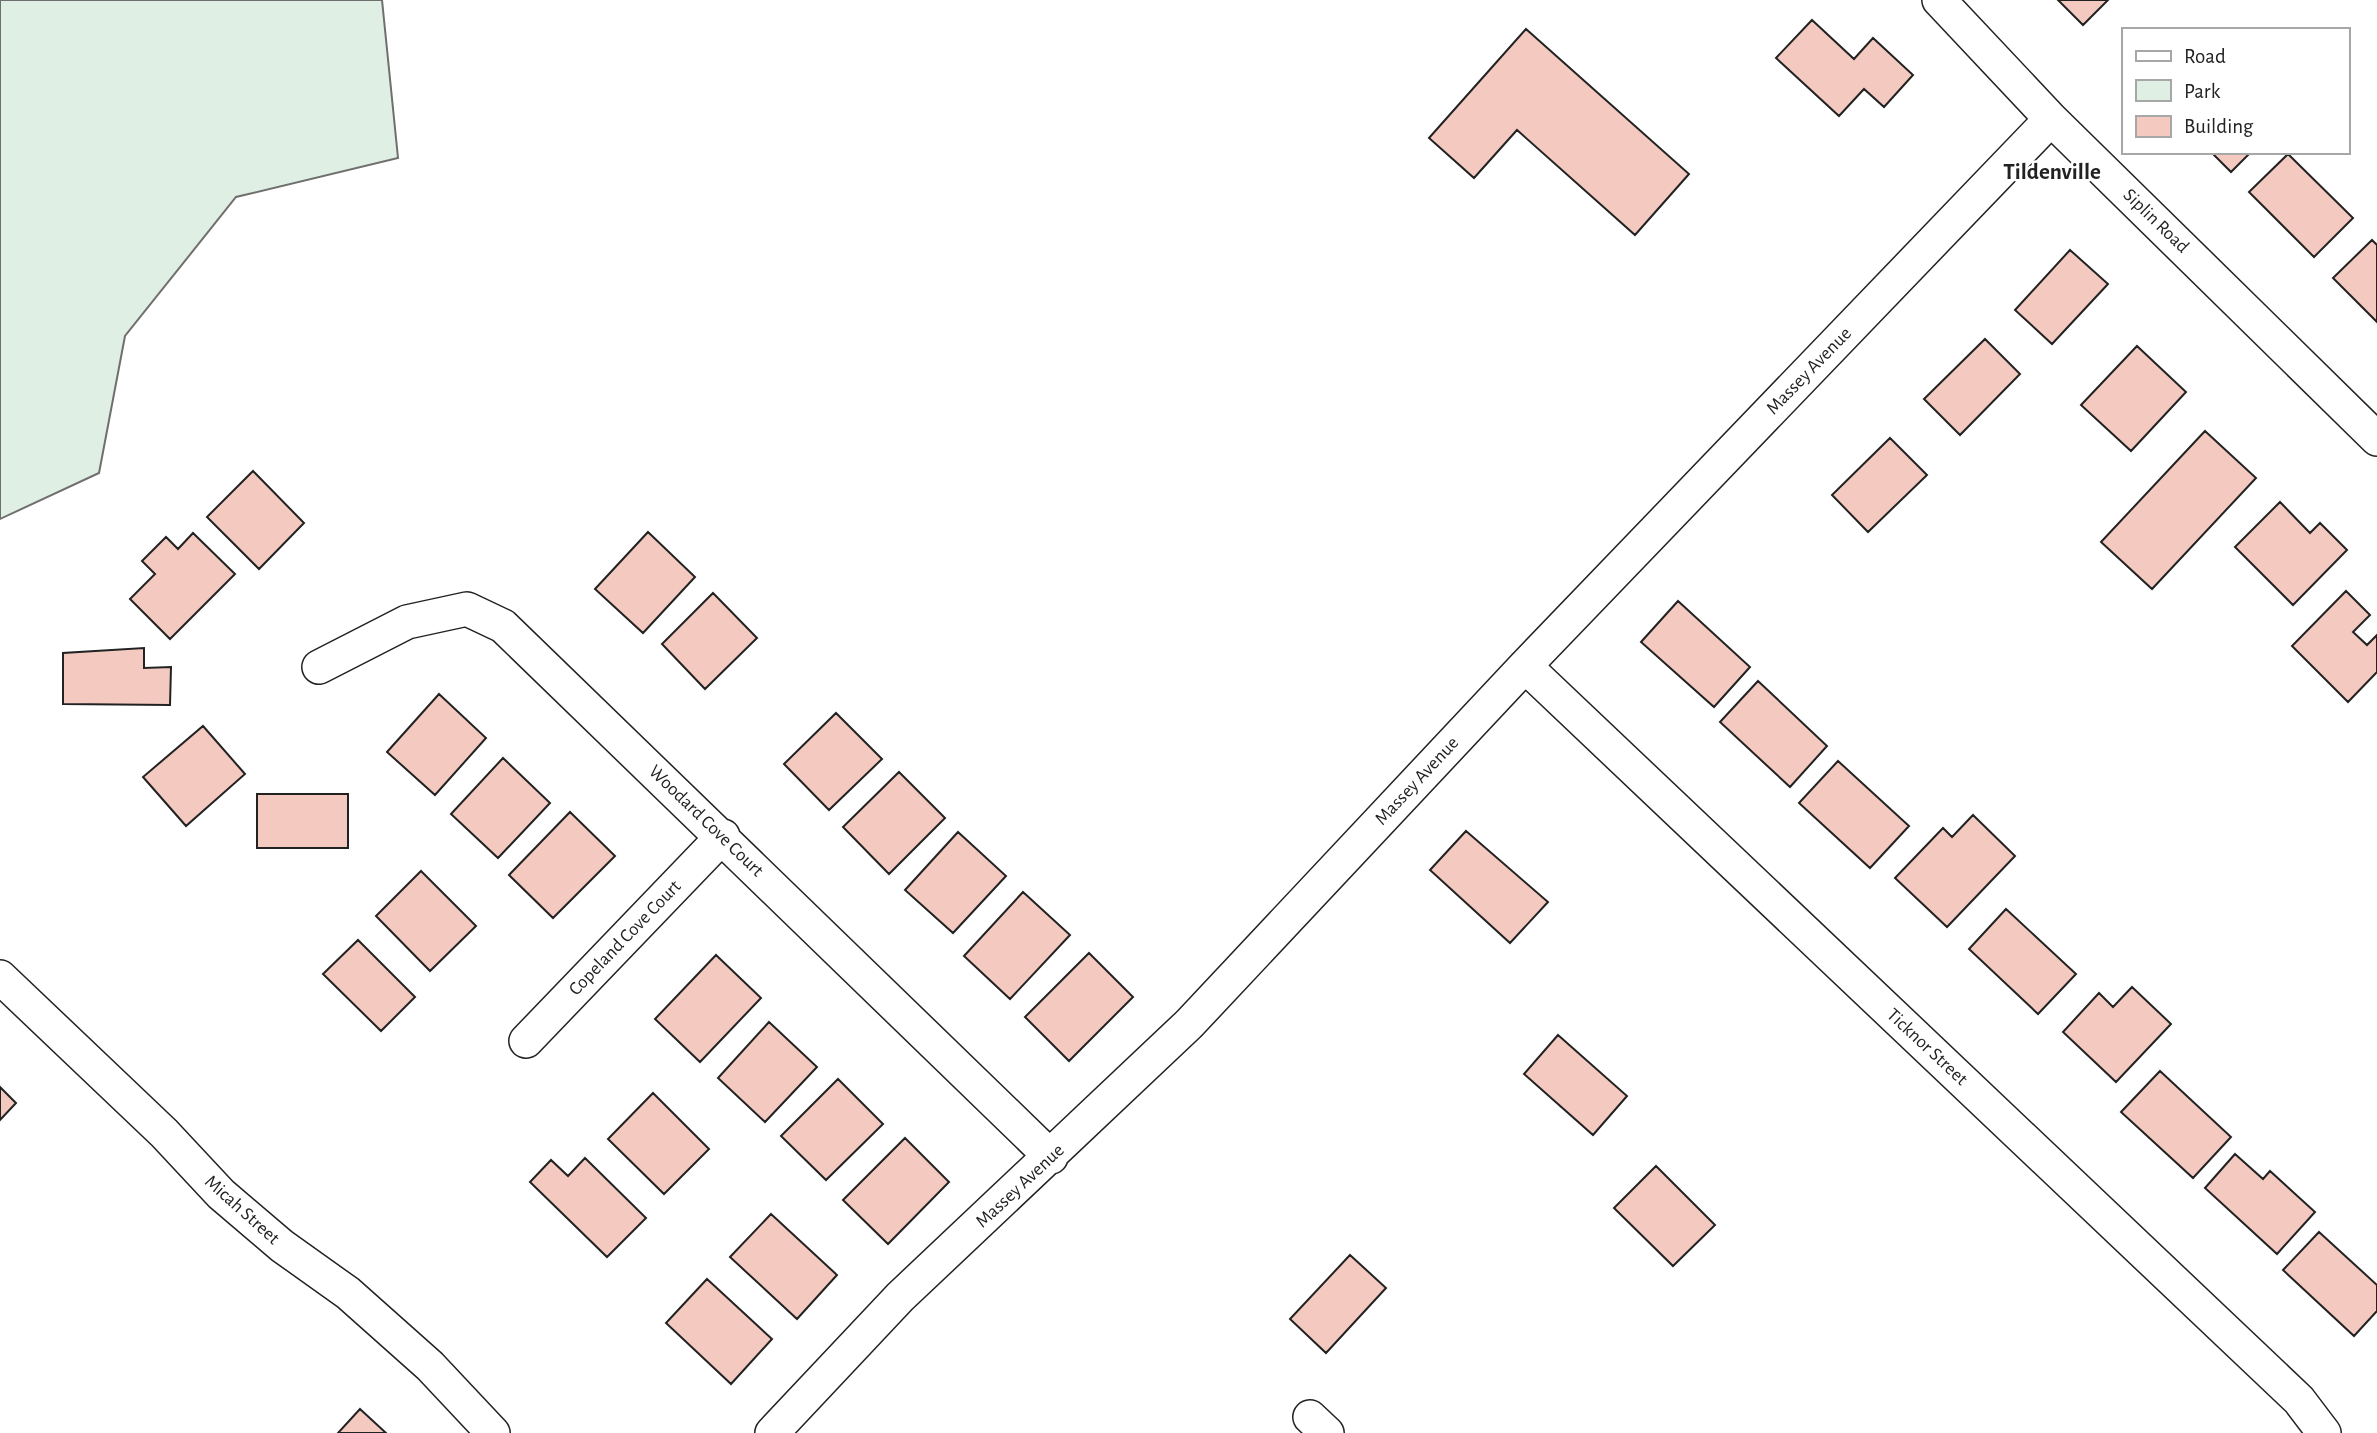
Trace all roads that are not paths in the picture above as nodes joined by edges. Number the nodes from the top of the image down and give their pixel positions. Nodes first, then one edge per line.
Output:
1 (1940, 0) edge
2 (2051, 119) junction
3 (2377, 439) edge
4 (1525, 666) junction
5 (319, 667) dead end
6 (723, 836) junction
7 (0, 977) edge
8 (526, 1041) dead end
9 (1051, 1157) junction
10 (493, 1433) edge
11 (772, 1433) edge
12 (2324, 1433) edge

1 - 2 street, Siplin Road
2 - 3 street, Siplin Road
2 - 4 street, Massey Avenue
4 - 9 street, Massey Avenue
4 - 12 street, Ticknor Street
5 - 6 street, Woodard Cove Court
6 - 8 street, Copeland Cove Court
6 - 9 street, Woodard Cove Court
7 - 10 street, Micah Street
9 - 11 street, Massey Avenue

